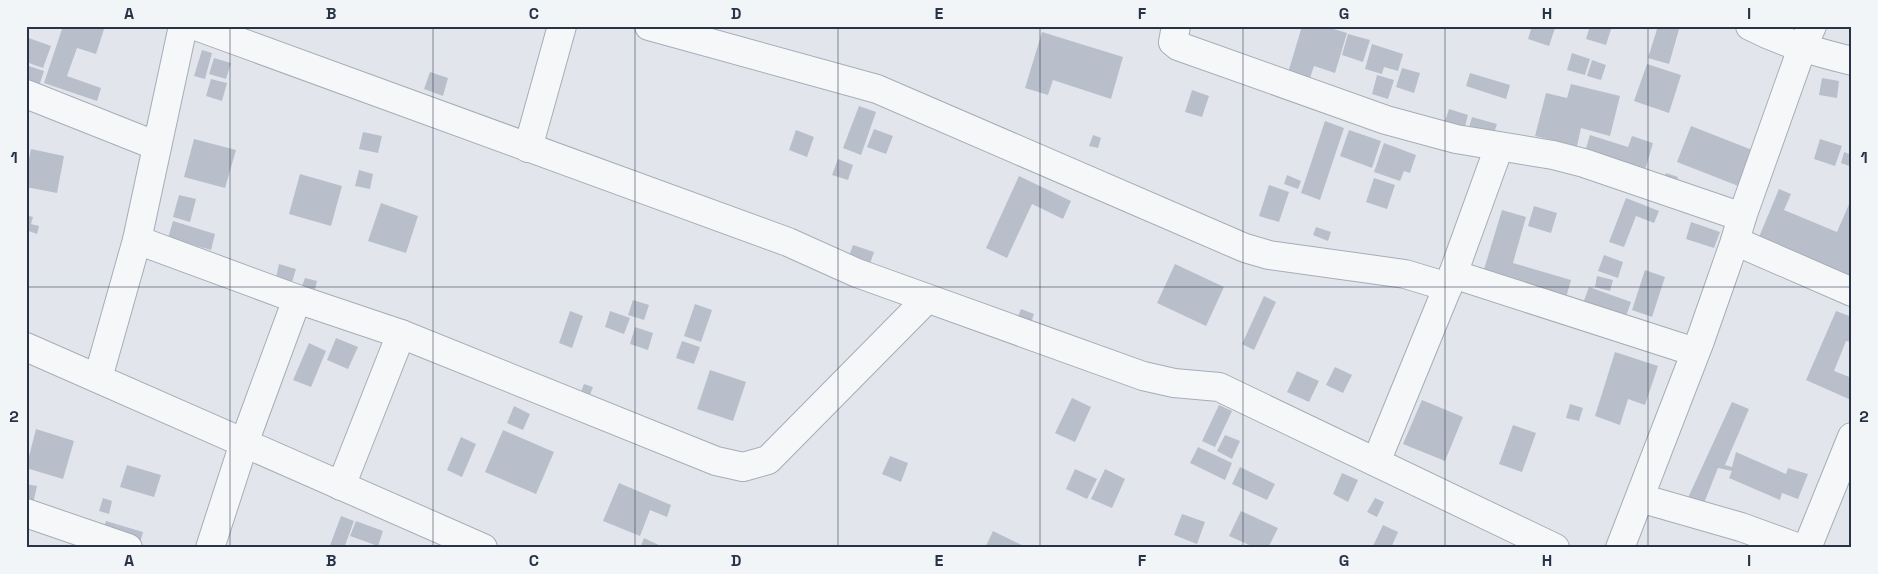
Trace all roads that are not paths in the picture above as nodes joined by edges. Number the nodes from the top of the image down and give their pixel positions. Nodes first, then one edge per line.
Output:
1 (183, 26) edge
2 (196, 26) edge
3 (562, 26) edge
4 (649, 26) edge
5 (1176, 26) edge
6 (1750, 26) edge
7 (1807, 37) edge
8 (1852, 61) edge
9 (26, 94) edge
10 (157, 146) junction
11 (1499, 147) junction
12 (528, 148) junction
13 (1739, 229) junction
14 (137, 240) junction
15 (1451, 280) junction
16 (1852, 292) edge
17 (297, 299) junction
18 (927, 299) junction
19 (401, 334) junction
20 (26, 347) edge
21 (1695, 352) junction
22 (98, 378) junction
23 (1852, 437) edge
24 (244, 443) junction
25 (1376, 462) junction
26 (341, 486) junction
27 (1640, 498) junction
28 (26, 513) edge
29 (128, 548) edge
30 (210, 548) edge
31 (483, 548) edge
32 (1555, 548) edge
33 (1620, 548) edge
34 (1799, 548) edge
35 (1807, 548) edge

1 - 10 street
2 - 12 street
3 - 12 street
4 - 15 street
5 - 11 street
6 - 7 street
7 - 8 street
7 - 13 street
9 - 10 street
10 - 14 street
11 - 13 street
11 - 15 street
12 - 18 street
13 - 16 street
13 - 21 street
14 - 17 street
14 - 22 street
15 - 21 street
15 - 25 street
17 - 19 street
17 - 24 street
18 - 19 street
18 - 25 street
19 - 26 street
20 - 22 street
21 - 27 street
22 - 24 street
23 - 35 street
24 - 26 street
24 - 30 street
25 - 32 street
26 - 31 street
27 - 33 street
27 - 34 street
28 - 29 street

